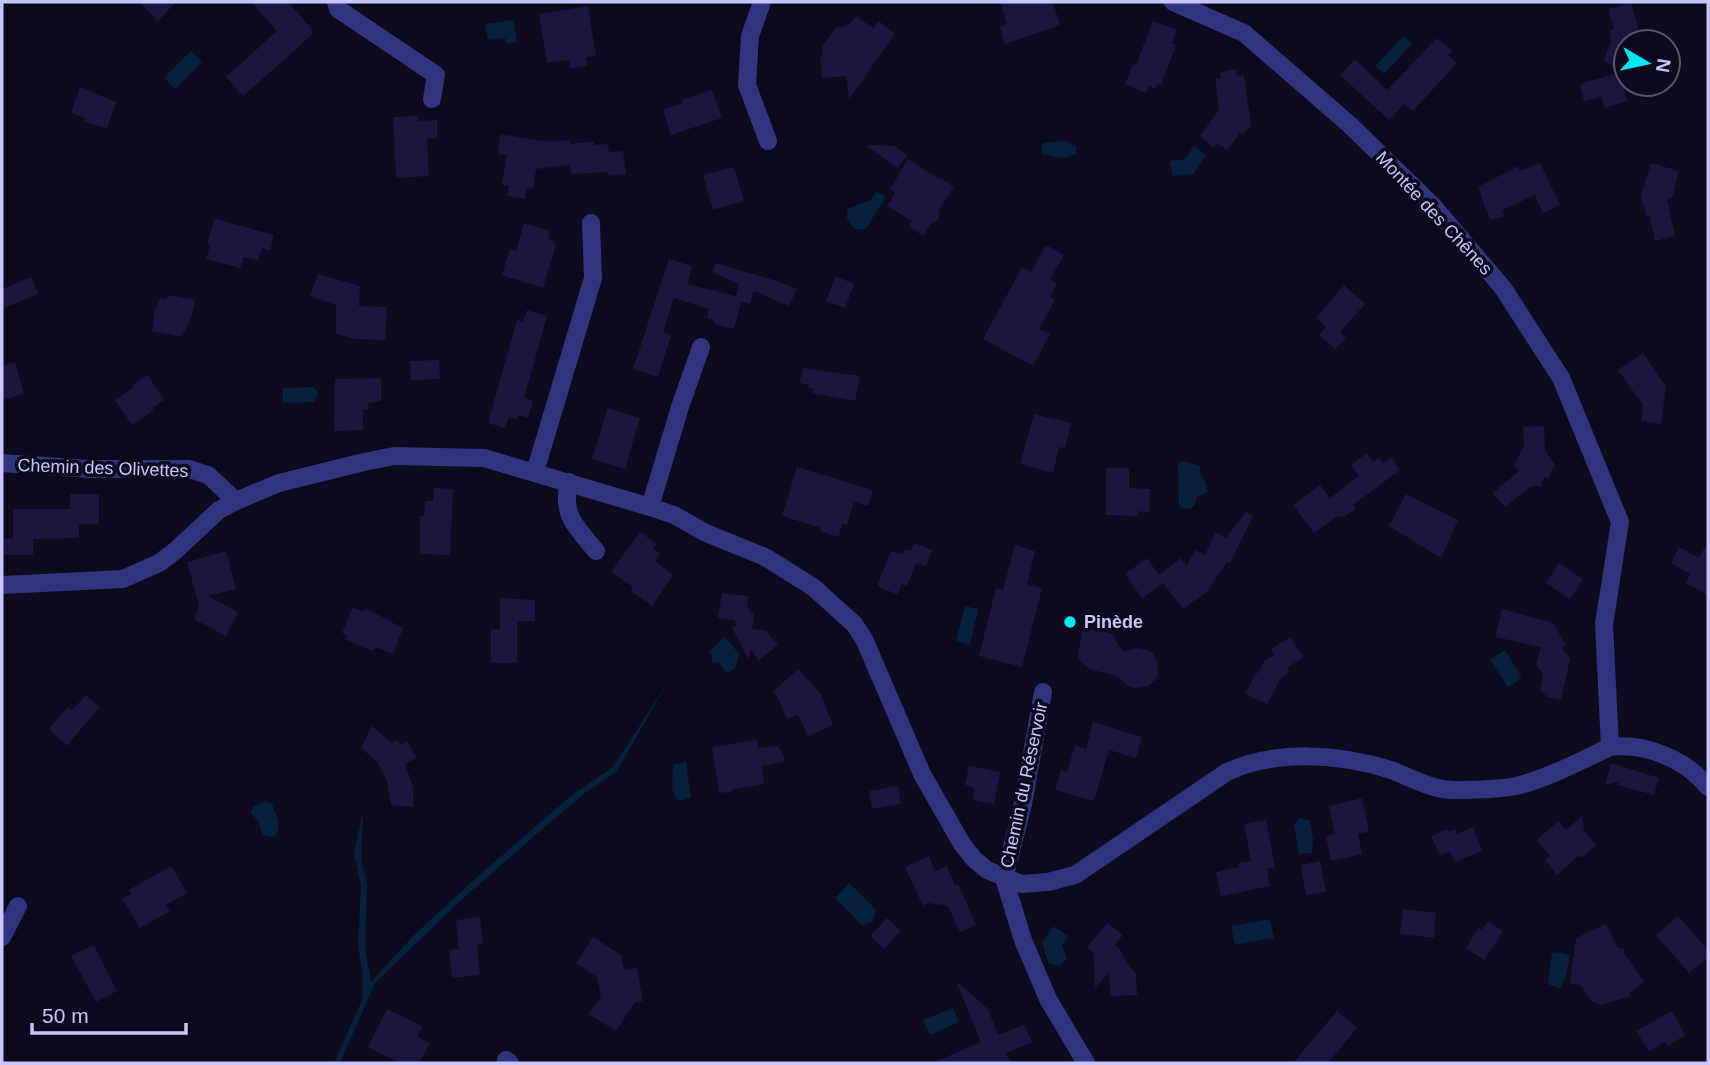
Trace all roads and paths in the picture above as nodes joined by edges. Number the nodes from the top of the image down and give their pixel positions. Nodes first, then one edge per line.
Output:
1 (336, 2) edge
2 (762, 2) edge
3 (1173, 2) edge
4 (432, 99) dead end
5 (768, 141) dead end
6 (591, 223) dead end
7 (701, 348) dead end
8 (2, 463) edge
9 (535, 472) junction
10 (569, 482) junction
11 (236, 501) junction
12 (650, 507) junction
13 (596, 551) dead end
14 (2, 585) edge
15 (1043, 692) dead end
16 (1611, 747) junction
17 (1708, 787) edge
18 (1004, 878) junction
19 (18, 906) dead end
20 (2, 937) edge
21 (1086, 1063) edge

1 - 4 street
2 - 5 street
3 - 16 street, Montée des Chênes
6 - 9 street
7 - 12 street
8 - 11 street, Chemin des Olivettes
9 - 10 street
9 - 11 street
10 - 12 street
10 - 13 street
11 - 14 street
12 - 18 street
15 - 18 street, Chemin du Réservoir
16 - 17 street
16 - 18 street
18 - 21 street
19 - 20 street

